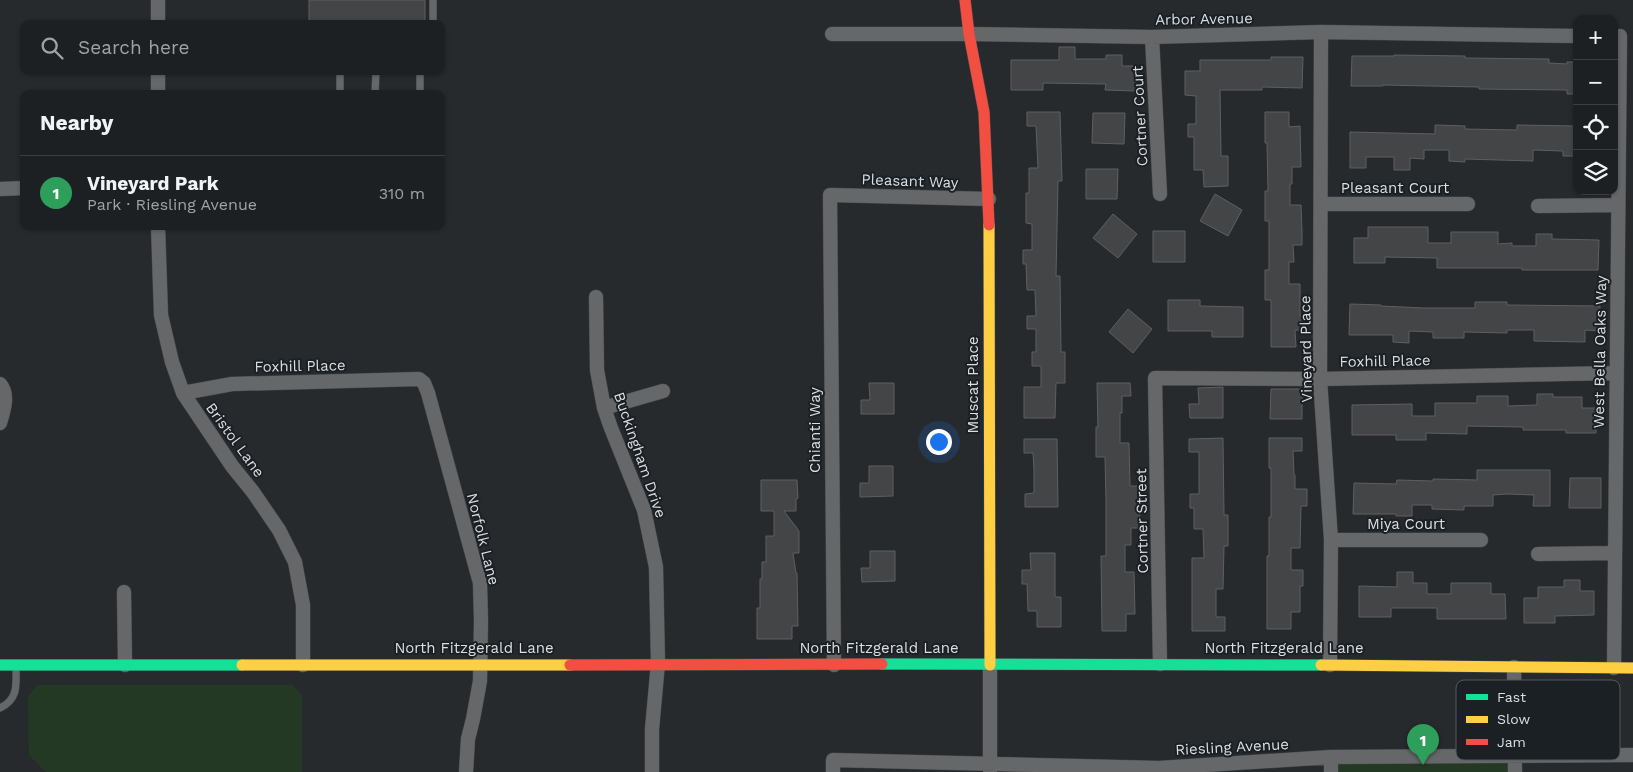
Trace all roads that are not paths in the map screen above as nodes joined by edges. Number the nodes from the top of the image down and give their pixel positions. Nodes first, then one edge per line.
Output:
1 (158, 0) edge
2 (433, 0) edge
3 (965, 0) edge
4 (158, 20) edge
5 (433, 20) edge
6 (1321, 32) junction
7 (832, 34) dead end
8 (969, 34) junction
9 (1573, 36) edge
10 (1622, 36) edge
11 (1152, 37) junction
12 (158, 75) edge
13 (340, 75) edge
14 (376, 75) edge
15 (420, 75) edge
16 (158, 90) edge
17 (340, 90) edge
18 (376, 90) edge
19 (420, 90) edge
20 (0, 188) edge
21 (20, 188) edge
22 (1160, 194) dead end
23 (830, 195) joint
24 (989, 199) junction
25 (1322, 204) junction
26 (1468, 204) dead end
27 (1618, 205) junction
28 (1538, 206) dead end
29 (158, 230) edge
30 (596, 297) dead end
31 (1616, 373) junction
32 (1155, 378) joint
33 (419, 379) joint
34 (1320, 379) junction
35 (3, 388) edge
36 (663, 392) dead end
37 (183, 394) junction
38 (604, 408) junction
39 (0, 423) edge
40 (1331, 540) junction
41 (1482, 540) dead end
42 (1615, 553) junction
43 (1538, 554) dead end
44 (124, 592) dead end
45 (658, 663) junction
46 (480, 664) junction
47 (1160, 664) junction
48 (1330, 664) junction
49 (0, 665) edge
50 (16, 665) junction
51 (125, 665) junction
52 (303, 665) junction
53 (834, 665) junction
54 (990, 665) junction
55 (1514, 667) junction
56 (1614, 668) junction
57 (1633, 668) edge
58 (1514, 680) edge
59 (0, 708) edge
60 (1620, 755) edge
61 (1633, 755) edge
62 (1456, 756) edge
63 (1331, 757) junction
64 (833, 766) edge
65 (989, 768) edge
66 (1159, 770) edge
67 (466, 772) edge
68 (652, 772) edge
69 (1331, 772) edge

1 - 4 street
2 - 5 lane
3 - 8 street, Muscat Place
6 - 9 street, Arbor Avenue
6 - 11 street, Arbor Avenue
6 - 25 street, Vineyard Place
7 - 8 street, Arbor Avenue
8 - 11 street, Arbor Avenue
8 - 24 street, Muscat Place
10 - 27 street, West Bella Oaks Way
11 - 22 street, Cortner Court
12 - 16 street
13 - 17 lane
14 - 18 lane
15 - 19 lane
20 - 21 street
23 - 24 street, Pleasant Way
23 - 53 street, Chianti Way
24 - 54 street, Muscat Place
25 - 26 street, Pleasant Court
25 - 34 street, Vineyard Place
27 - 28 street
27 - 31 street, West Bella Oaks Way
29 - 37 street, Bristol Lane
30 - 38 street, Buckingham Drive
31 - 34 street, Foxhill Place
31 - 42 street, West Bella Oaks Way
32 - 34 street, Foxhill Place
32 - 47 street, Cortner Street
33 - 37 street, Foxhill Place
33 - 46 street, Norfolk Lane
34 - 40 street, Vineyard Place
35 - 39 street
36 - 38 street
37 - 52 street, Bristol Lane
38 - 45 street, Buckingham Drive
40 - 41 street, Miya Court
40 - 48 street, Vineyard Place
42 - 43 street
42 - 56 street, West Bella Oaks Way
44 - 51 street
45 - 46 street, North Fitzgerald Lane
45 - 53 street, North Fitzgerald Lane
45 - 68 street, Buckingham Drive
46 - 52 street, North Fitzgerald Lane
46 - 67 street, Norfolk Lane
47 - 48 street, North Fitzgerald Lane
47 - 54 street, North Fitzgerald Lane
48 - 55 street, North Fitzgerald Lane
49 - 50 street, North Fitzgerald Lane
50 - 51 street, North Fitzgerald Lane
50 - 59 lane
51 - 52 street, North Fitzgerald Lane
53 - 54 street, North Fitzgerald Lane
54 - 65 street, Muscat Place
55 - 56 street, North Fitzgerald Lane
55 - 58 street
56 - 57 street, North Fitzgerald Lane
60 - 61 street, Riesling Avenue
62 - 63 street, Riesling Avenue
63 - 66 street, Riesling Avenue
63 - 69 street
64 - 65 street, Riesling Avenue
65 - 66 street, Riesling Avenue

